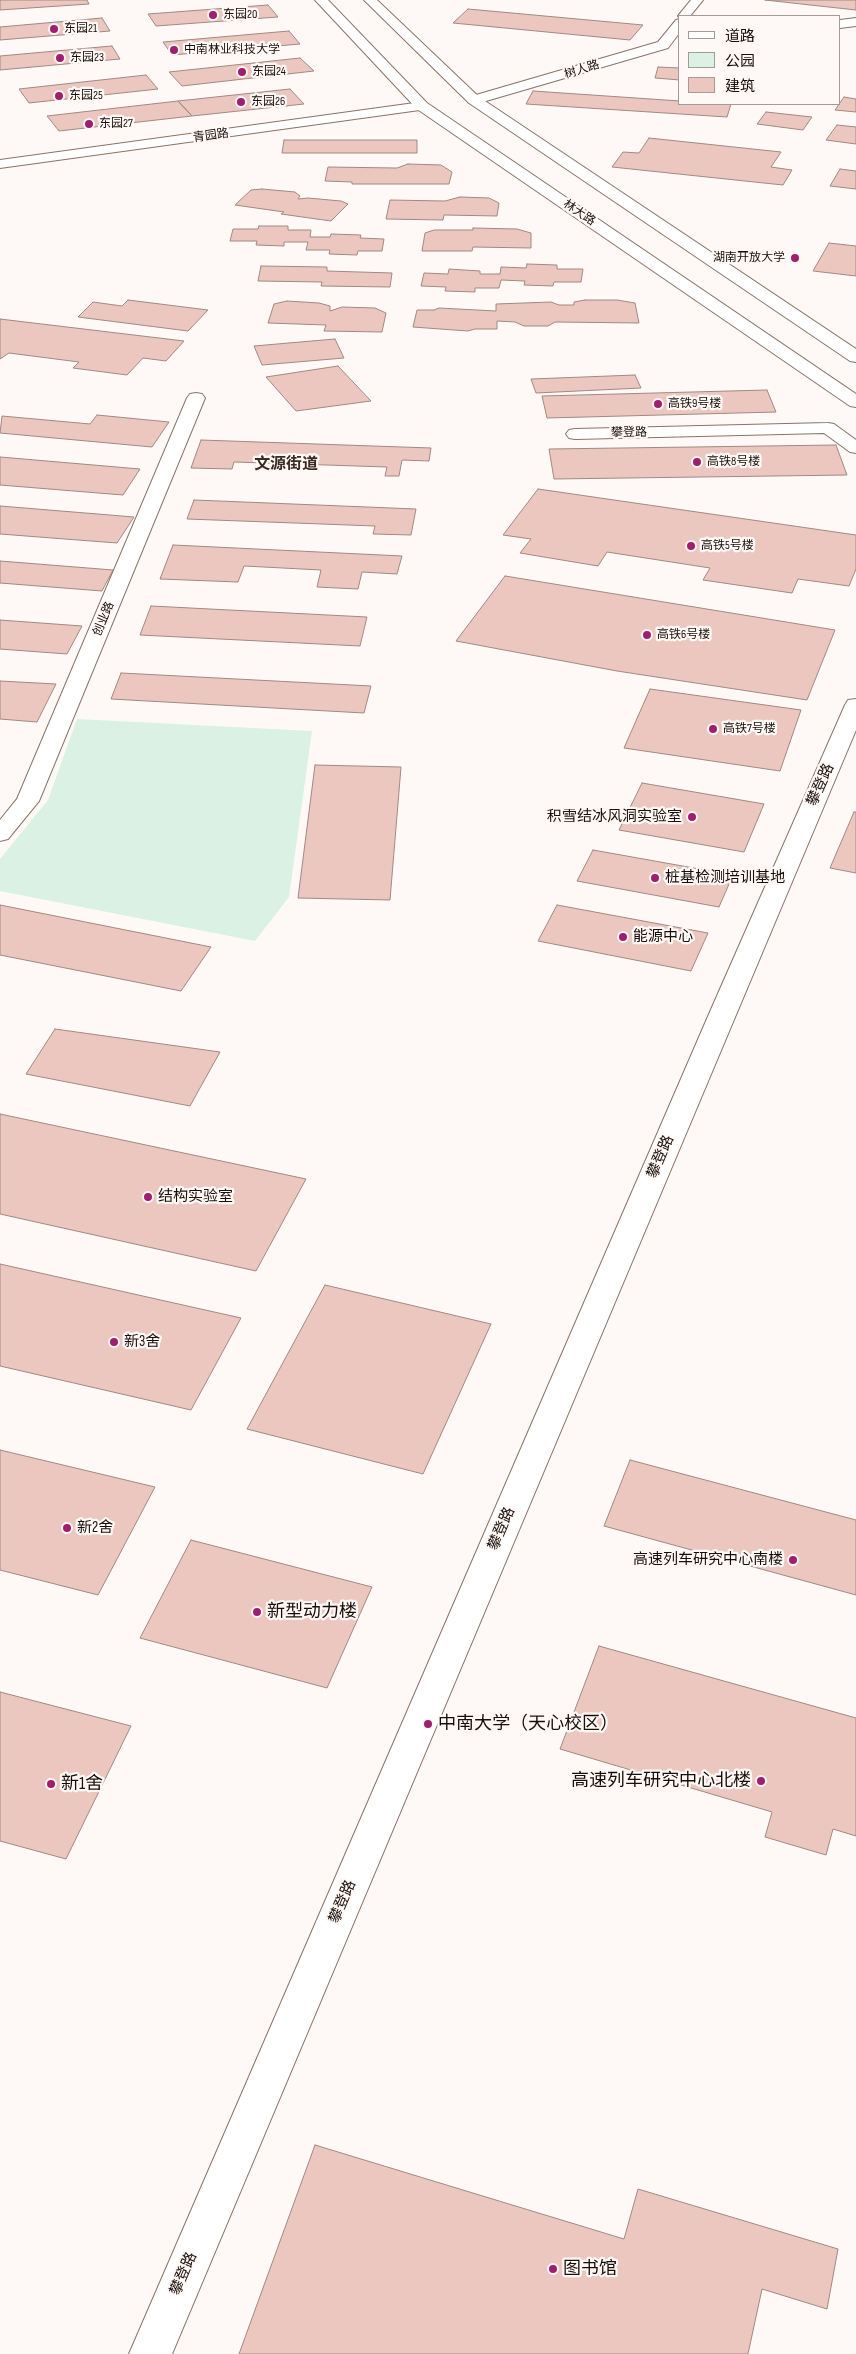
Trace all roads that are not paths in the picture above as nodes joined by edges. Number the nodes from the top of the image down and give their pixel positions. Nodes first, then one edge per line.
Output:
1 (321, 0) edge
2 (370, 0) edge
3 (697, 0) edge
4 (685, 15) edge
5 (856, 22) edge
6 (841, 24) edge
7 (678, 25) edge
8 (678, 43) edge
9 (663, 44) junction
10 (474, 100) junction
11 (422, 106) junction
12 (0, 164) edge
13 (856, 357) edge
14 (196, 398) dead end
15 (856, 402) edge
16 (575, 434) dead end
17 (856, 448) edge
18 (856, 706) edge
19 (0, 834) edge
20 (150, 2354) edge

1 - 11 street, 林大路
2 - 10 street
3 - 4 street
5 - 6 street
7 - 9 street
8 - 9 street, 树人路
9 - 10 street, 树人路
10 - 13 street
11 - 12 street, 青园路
11 - 15 street, 林大路
14 - 19 street, 创业路
16 - 17 street, 攀登路
18 - 20 street, 攀登路

